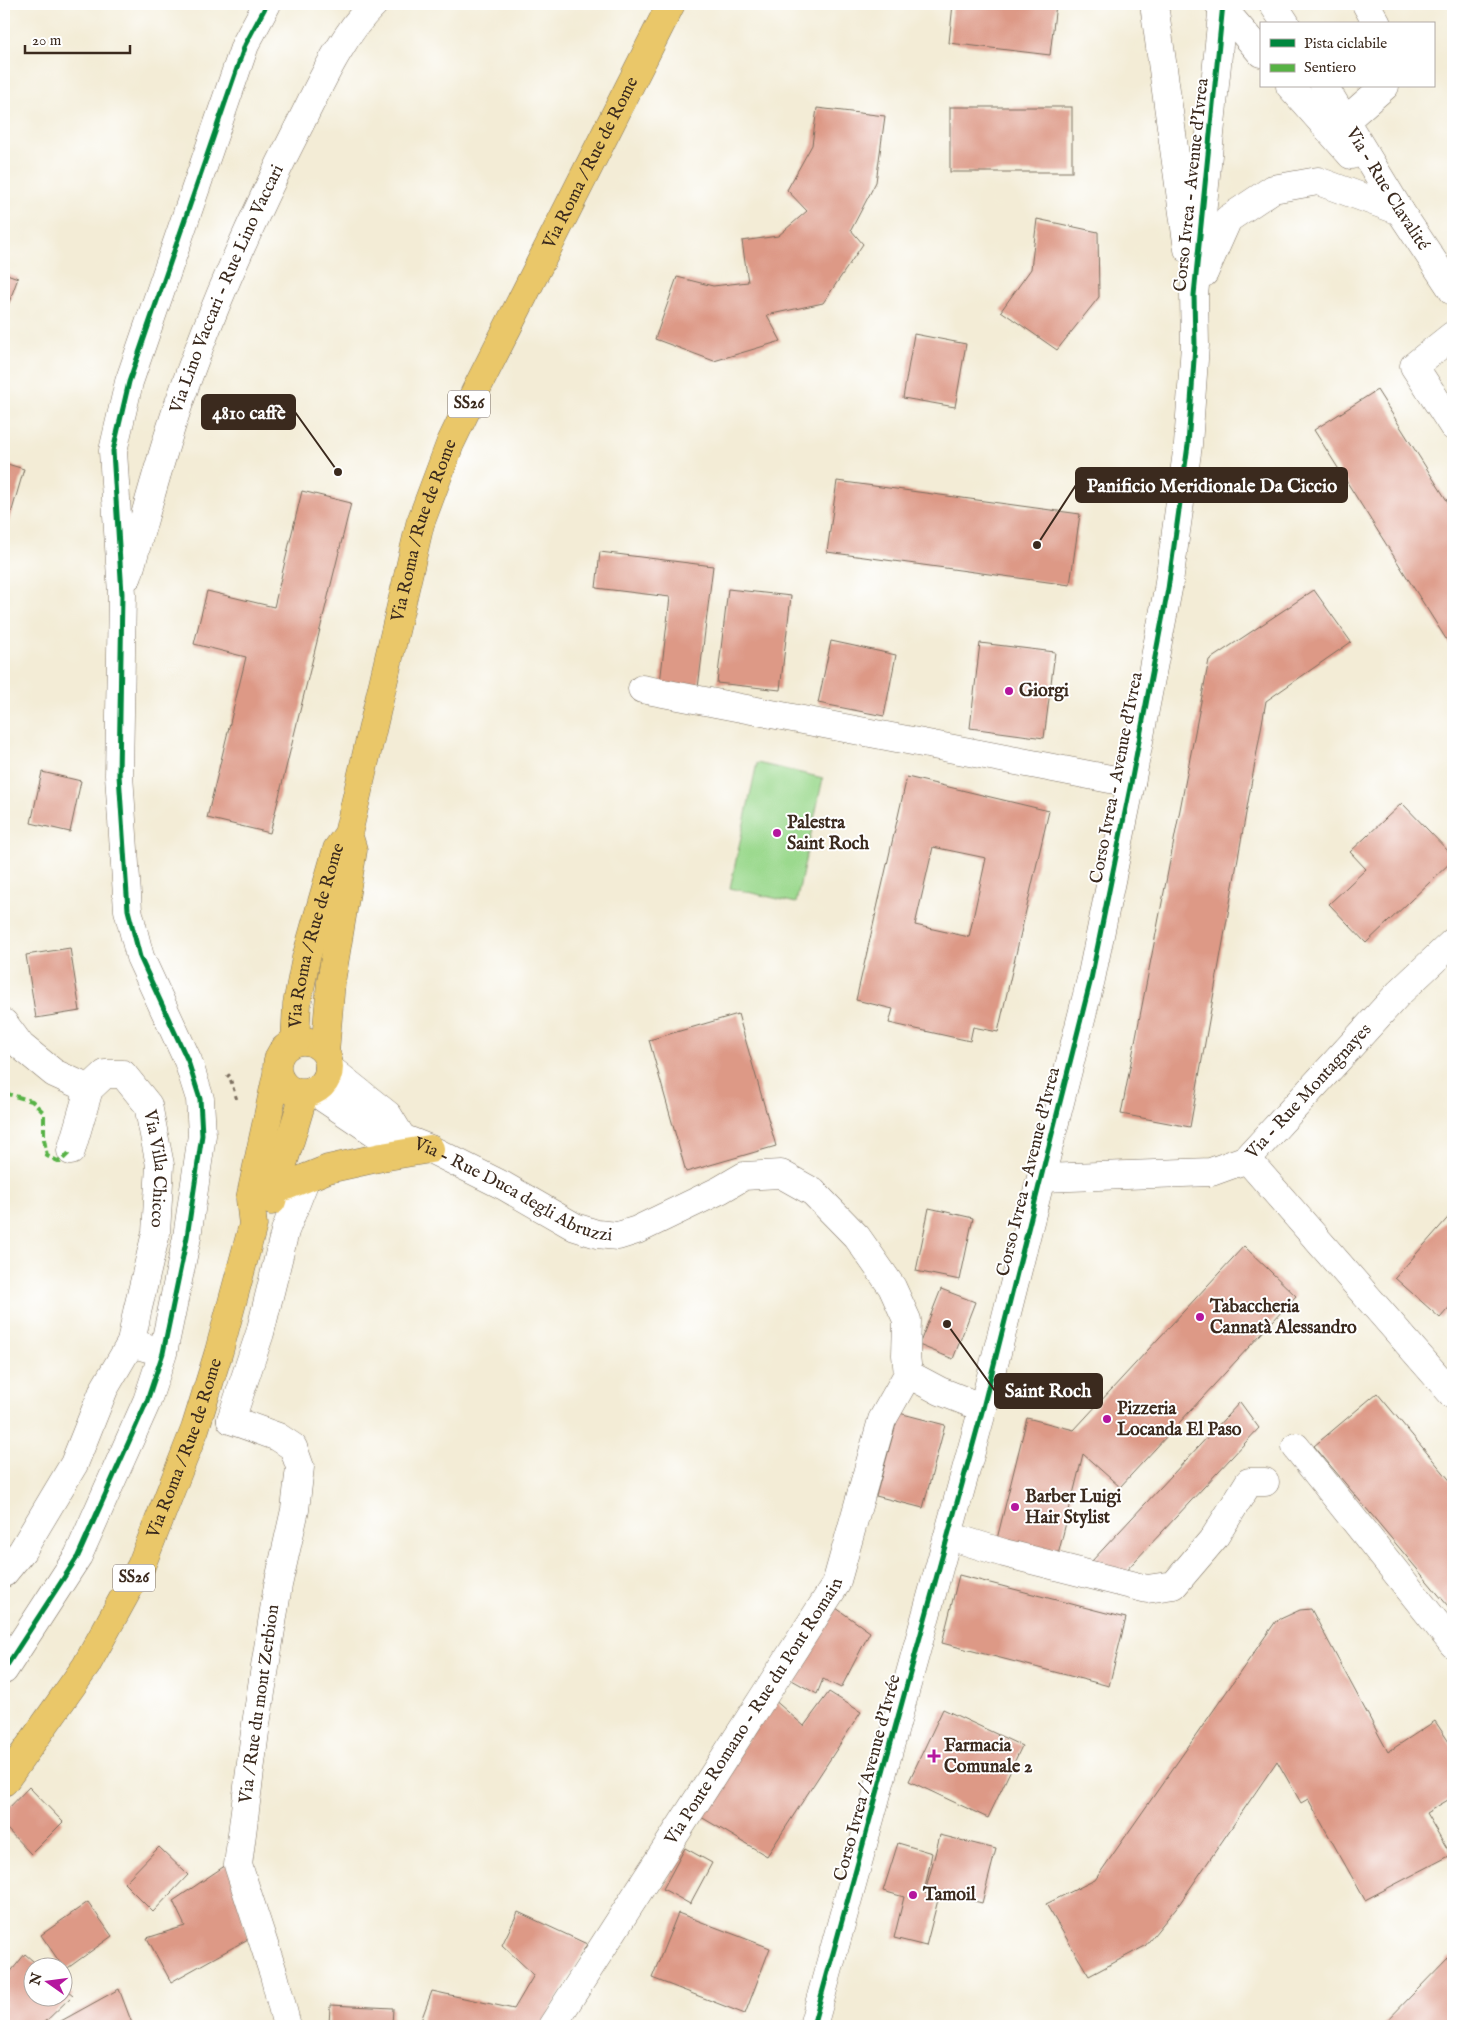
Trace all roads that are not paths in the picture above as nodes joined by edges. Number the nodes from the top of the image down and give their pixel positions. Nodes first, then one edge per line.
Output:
1 (267, 4) edge
2 (374, 4) edge
3 (671, 4) edge
4 (1154, 4) edge
5 (1274, 4) edge
6 (1366, 4) edge
7 (1222, 6) edge
8 (1285, 22) edge
9 (1376, 22) edge
10 (1260, 52) edge
11 (1292, 88) edge
12 (1325, 88) edge
13 (1383, 88) edge
14 (1345, 121) junction
15 (1400, 211) junction
16 (1453, 291) edge
17 (1194, 295) junction
18 (1453, 335) edge
19 (1453, 426) edge
20 (122, 594) junction
21 (642, 688) dead end
22 (1131, 784) junction
23 (348, 834) junction
24 (1453, 942) edge
25 (4, 1023) edge
26 (296, 1041) junction
27 (327, 1060) junction
28 (277, 1074) junction
29 (89, 1089) junction
30 (309, 1093) junction
31 (402, 1138) junction
32 (430, 1149) junction
33 (72, 1151) dead end
34 (1247, 1159) junction
35 (306, 1178) junction
36 (1042, 1178) junction
37 (276, 1190) junction
38 (253, 1225) junction
39 (132, 1343) junction
40 (163, 1353) junction
41 (908, 1374) junction
42 (1453, 1395) edge
43 (983, 1408) junction
44 (231, 1420) junction
45 (195, 1429) junction
46 (1296, 1448) dead end
47 (1264, 1482) dead end
48 (949, 1536) junction
49 (4, 1573) edge
50 (1453, 1644) edge
51 (4, 1670) edge
52 (4, 1782) edge
53 (287, 2026) edge
54 (552, 2026) edge
55 (813, 2026) edge

1 - 20 street
2 - 20 street, Via Lino Vaccari - Rue Lino Vaccari
3 - 23 main road, Via Roma / Rue de Rome / SS26
4 - 17 street, Corso Ivrea - Avenue d'Ivrea
5 - 8 street
6 - 9 street
7 - 10 street
7 - 17 street, Corso Ivrea - Avenue d'Ivrea
11 - 15 street
12 - 14 street, Via - Rue Clavalité
13 - 14 street
14 - 15 street, Via - Rue Clavalité
15 - 16 street, Via - Rue Clavalité
15 - 17 street, Corso Ivrea - Avenue d'Ivrea
17 - 22 street, Corso Ivrea - Avenue d'Ivrea
18 - 19 street
20 - 40 street
21 - 22 street
22 - 36 street, Corso Ivrea - Avenue d'Ivrea
23 - 26 main road, Via Roma / Rue de Rome
23 - 27 main road, Via Roma / Rue de Rome
24 - 34 street, Via - Rue Montagnayes
25 - 29 street
26 - 27 main road, Via Roma / Rue de Rome
26 - 28 main road, Via Roma / Rue de Rome
27 - 30 main road, Via Roma / Rue de Rome
27 - 31 street
28 - 30 main road
28 - 38 main road, Via Roma / Rue de Rome
29 - 33 street
29 - 39 street, Via Villa Chicco
30 - 31 street, Via - Rue Duca degli Abruzzi
30 - 37 main road, Via Roma / Rue de Rome
31 - 32 street, Via - Rue Duca degli Abruzzi
32 - 35 main road
32 - 41 street, Via - Rue Duca degli Abruzzi
34 - 36 street, Via - Rue Montagnayes
34 - 42 street
35 - 37 main road
35 - 44 street
36 - 43 street, Corso Ivrea - Avenue d'Ivrea
37 - 38 main road, Via Roma / Rue de Rome
38 - 45 main road, Via Roma / Rue de Rome / SS26
39 - 40 street
39 - 49 street
40 - 51 street
41 - 43 street
41 - 54 street, Via Ponte Romano - Rue du Pont Romain
43 - 48 street, Corso Ivrea - Avenue d'Ivrea
44 - 45 street
44 - 53 street, Via / Rue du mont Zerbion
45 - 52 main road, Via Roma / Rue de Rome / SS26
46 - 50 street
47 - 48 street
48 - 55 street, Corso Ivrea / Avenue d'Ivrée

